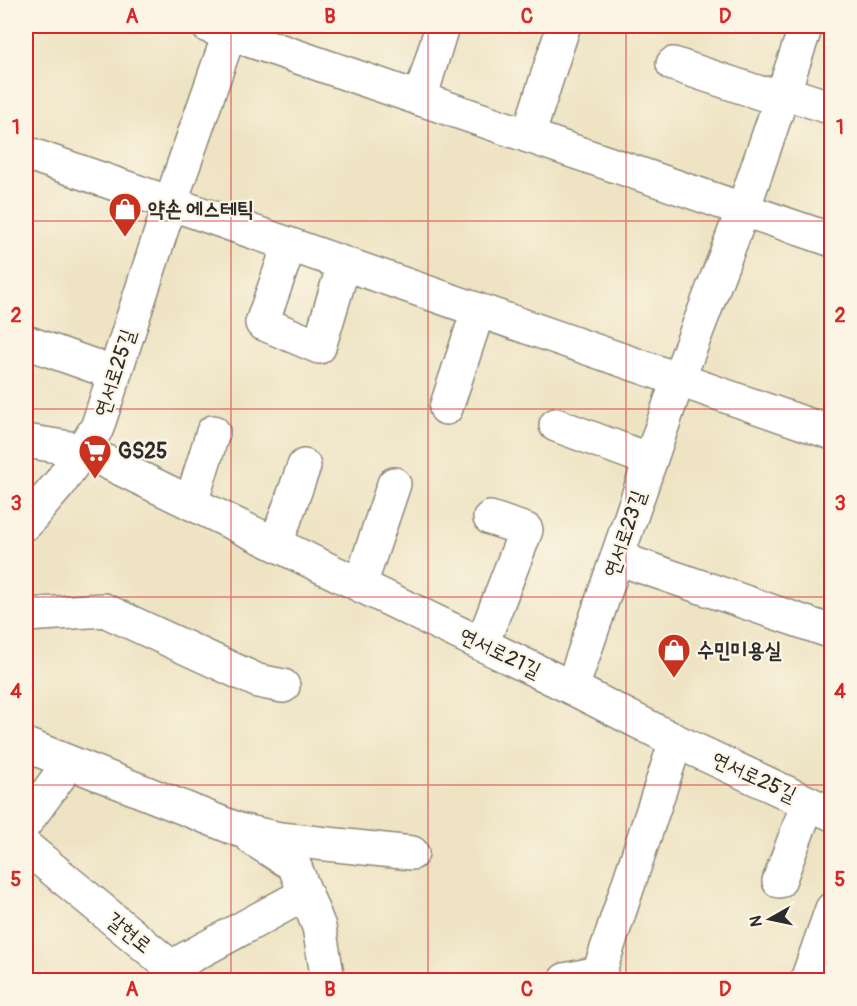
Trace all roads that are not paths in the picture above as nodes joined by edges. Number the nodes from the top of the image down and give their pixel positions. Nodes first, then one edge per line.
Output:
1 (442, 26) edge
2 (806, 26) edge
3 (223, 28) edge
4 (563, 28) dead end
5 (673, 64) dead end
6 (783, 92) junction
7 (420, 99) junction
8 (831, 108) edge
9 (528, 136) junction
10 (26, 153) edge
11 (170, 204) junction
12 (743, 210) junction
13 (831, 240) edge
14 (290, 246) junction
15 (344, 264) junction
16 (478, 311) junction
17 (26, 342) edge
18 (114, 373) junction
19 (678, 380) junction
20 (446, 408) dead end
21 (556, 425) dead end
22 (213, 432) dead end
23 (831, 433) edge
24 (26, 441) edge
25 (82, 450) junction
26 (650, 460) junction
27 (304, 466) dead end
28 (394, 484) dead end
29 (191, 503) junction
30 (490, 518) dead end
31 (26, 523) edge
32 (276, 544) junction
33 (617, 558) junction
34 (360, 585) junction
35 (26, 615) edge
36 (831, 632) edge
37 (482, 644) junction
38 (283, 686) dead end
39 (572, 688) junction
40 (676, 741) junction
41 (26, 745) edge
42 (69, 763) junction
43 (820, 809) edge
44 (26, 822) edge
45 (239, 830) junction
46 (26, 848) edge
47 (412, 853) dead end
48 (779, 881) dead end
49 (305, 894) junction
50 (831, 909) edge
51 (607, 978) edge
52 (328, 981) edge
53 (565, 981) edge
54 (807, 981) edge

1 - 7 street
2 - 6 street, 연서로23길
3 - 7 street, 연서로25길
3 - 11 street, 연서로25길
4 - 9 street
5 - 6 street
6 - 8 street
6 - 12 street, 연서로23길
7 - 9 street, 연서로25길
9 - 12 street
10 - 11 street
11 - 14 street
11 - 18 street, 연서로25길
12 - 13 street
12 - 19 street, 연서로23길
14 - 15 street
14 - 15 street
15 - 16 street
16 - 19 street
16 - 20 street
17 - 18 street
18 - 25 street, 연서로25길
19 - 23 street
19 - 26 street, 연서로23길
21 - 26 street
22 - 29 street
24 - 25 street, 연서로21길
25 - 29 street, 연서로21길
25 - 31 street, 연서로25길
26 - 33 street, 연서로23길
27 - 32 street
28 - 34 street
29 - 32 street, 연서로21길
30 - 37 street
32 - 34 street, 연서로21길
33 - 36 street
33 - 39 street, 연서로23길
34 - 37 street, 연서로21길
35 - 38 street
37 - 39 street, 연서로21길
39 - 40 street, 연서로21길
40 - 43 street, 연서로25길
40 - 51 street
41 - 42 street
42 - 44 street
42 - 45 street
43 - 48 street
45 - 47 street
45 - 49 street
46 - 49 street, 갈현로
49 - 52 street
50 - 54 street
51 - 53 street

